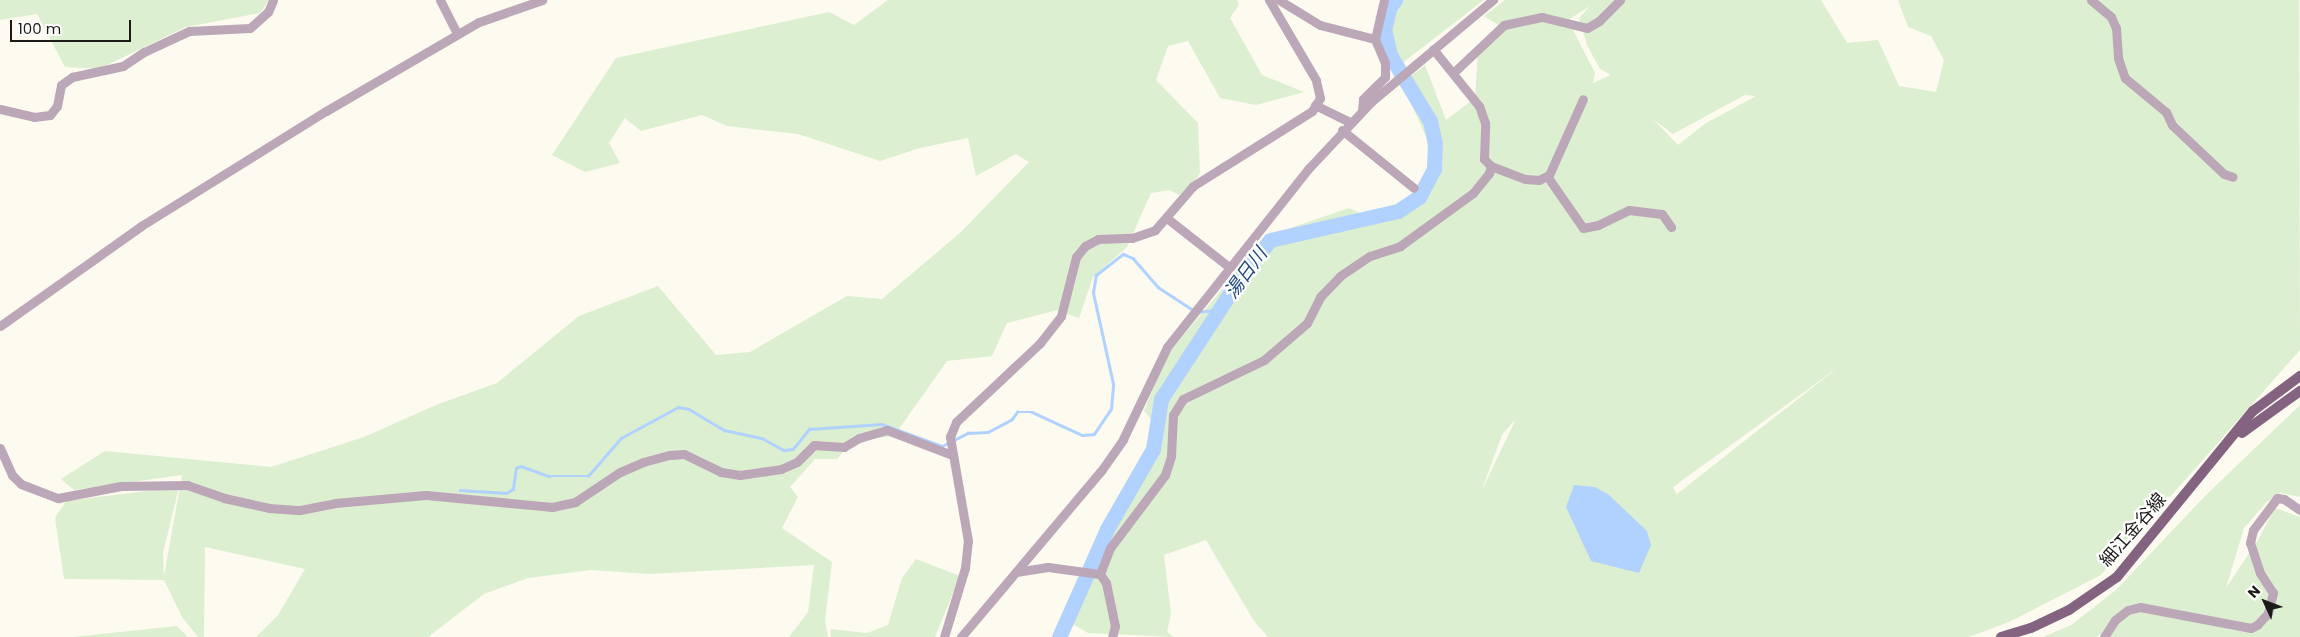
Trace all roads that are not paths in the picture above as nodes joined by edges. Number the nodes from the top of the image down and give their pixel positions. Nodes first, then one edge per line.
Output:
1 (273, 0) edge
2 (440, 0) edge
3 (542, 0) edge
4 (1269, 0) edge
5 (1279, 0) edge
6 (1384, 0) edge
7 (1493, 0) edge
8 (1620, 0) edge
9 (2090, 0) edge
10 (457, 33) junction
11 (1375, 39) junction
12 (1430, 51) junction
13 (1453, 73) junction
14 (1583, 99) dead end
15 (1315, 105) junction
16 (0, 110) edge
17 (1362, 111) junction
18 (1350, 122) junction
19 (1342, 130) junction
20 (1491, 166) junction
21 (1548, 176) junction
22 (2233, 176) dead end
23 (1414, 188) dead end
24 (1168, 219) junction
25 (1671, 227) dead end
26 (1229, 267) junction
27 (0, 326) edge
28 (2300, 376) edge
29 (2300, 391) edge
30 (0, 448) edge
31 (2221, 451) junction
32 (952, 455) junction
33 (2300, 510) edge
34 (1016, 572) junction
35 (1100, 574) junction
36 (944, 637) edge
37 (961, 637) edge
38 (1112, 637) edge
39 (2001, 637) edge
40 (2104, 637) edge

1 - 16 street
2 - 10 street
3 - 10 street
4 - 15 street
5 - 11 street
6 - 11 street
7 - 12 street
8 - 13 street
9 - 22 street
10 - 27 street
11 - 17 street
12 - 13 street
12 - 17 street
13 - 20 street
14 - 21 street
15 - 18 street
15 - 24 street
17 - 18 street
18 - 19 street
19 - 23 street
19 - 26 street
20 - 21 street
20 - 35 street
21 - 25 street
24 - 26 street
24 - 32 street
26 - 34 street
28 - 31 main road, 細江金谷線
29 - 31 main road, 細江金谷線
30 - 32 street
31 - 39 main road, 細江金谷線
32 - 36 street
33 - 40 street
34 - 35 street
34 - 37 street
35 - 38 street

